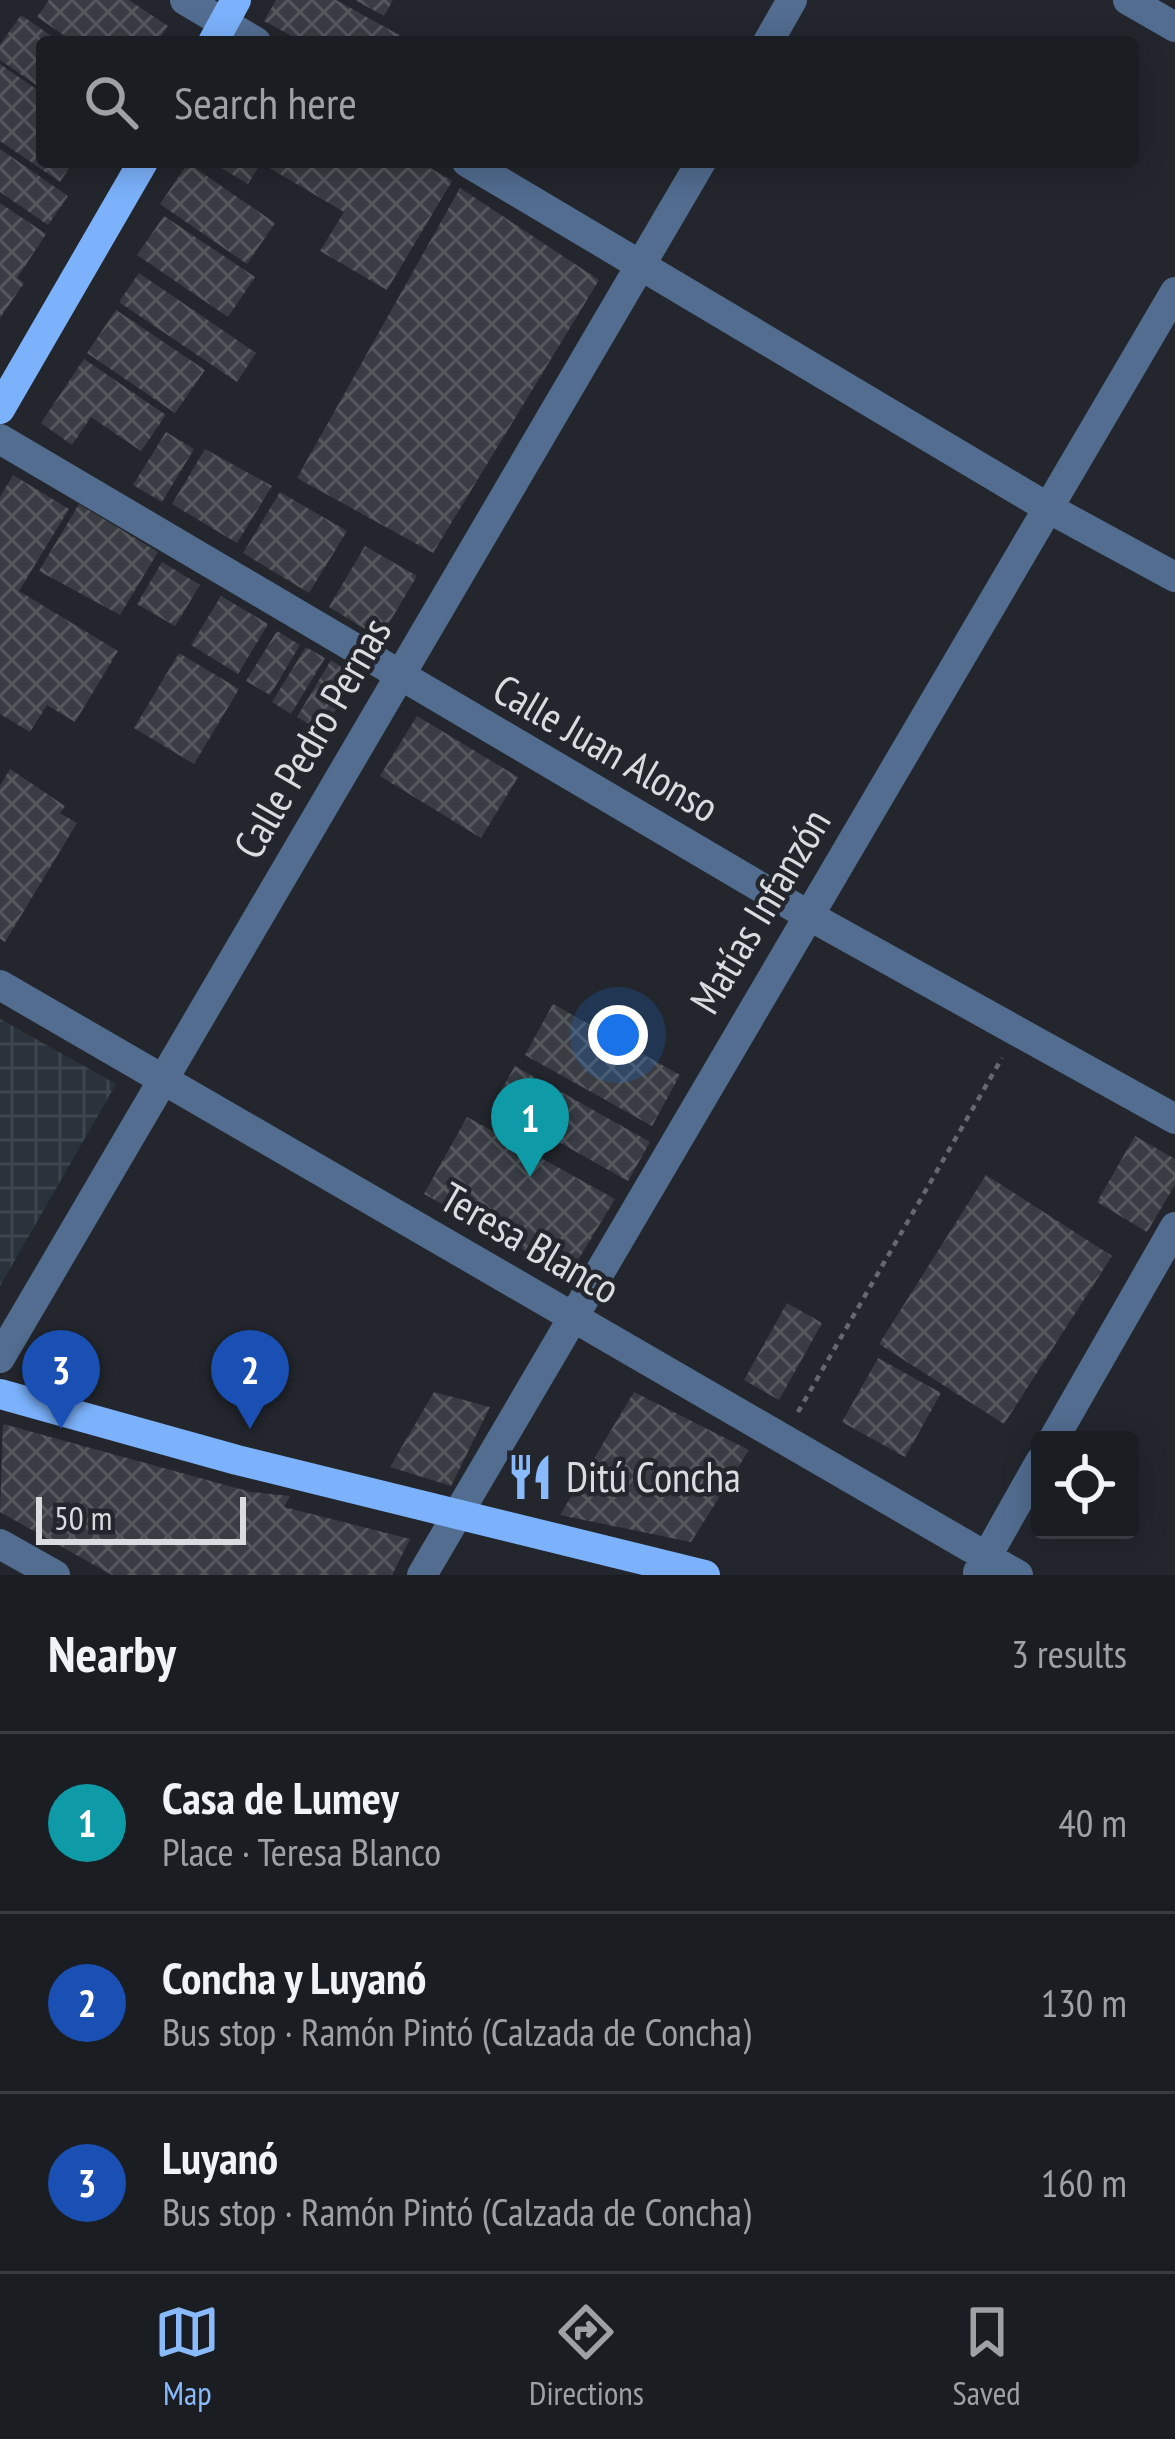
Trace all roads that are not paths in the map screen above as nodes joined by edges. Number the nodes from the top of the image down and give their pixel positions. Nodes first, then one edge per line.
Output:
1 (185, 0) edge
2 (792, 0) edge
3 (1128, 0) edge
4 (224, 22) edge
5 (1175, 27) edge
6 (771, 36) edge
7 (140, 168) edge
8 (478, 168) edge
9 (698, 168) edge
10 (644, 263) junction
11 (1175, 292) edge
12 (0, 409) edge
13 (0, 440) edge
14 (1050, 509) junction
15 (1175, 577) edge
16 (397, 673) junction
17 (806, 914) junction
18 (0, 985) edge
19 (164, 1080) junction
20 (1175, 1119) edge
21 (1175, 1227) edge
22 (571, 1316) junction
23 (0, 1358) edge
24 (0, 1394) edge
25 (1058, 1431) edge
26 (1031, 1478) edge
27 (454, 1516) junction
28 (0, 1544) edge
29 (981, 1566) edge
30 (55, 1575) edge
31 (422, 1575) edge
32 (705, 1575) edge
33 (1018, 1575) edge

1 - 4 street
2 - 6 street
3 - 5 street
7 - 12 main road
8 - 10 street
9 - 10 street, Calle Pedro Pernas
10 - 14 street
10 - 16 street, Calle Pedro Pernas
11 - 14 street, Matías Infanzón
13 - 16 street, Calle Juan Alonso
14 - 15 street
14 - 17 street, Matías Infanzón
16 - 17 street, Calle Juan Alonso
16 - 19 street, Calle Pedro Pernas
17 - 20 street, Calle Juan Alonso
17 - 22 street, Matías Infanzón
18 - 19 street, Teresa Blanco
19 - 22 street, Teresa Blanco
19 - 23 street, Calle Pedro Pernas
21 - 25 street
22 - 27 street, Matías Infanzón
22 - 29 street, Teresa Blanco
24 - 27 main road
26 - 29 street
27 - 31 street, Matías Infanzón
27 - 32 main road
28 - 30 street
29 - 33 street, Teresa Blanco

